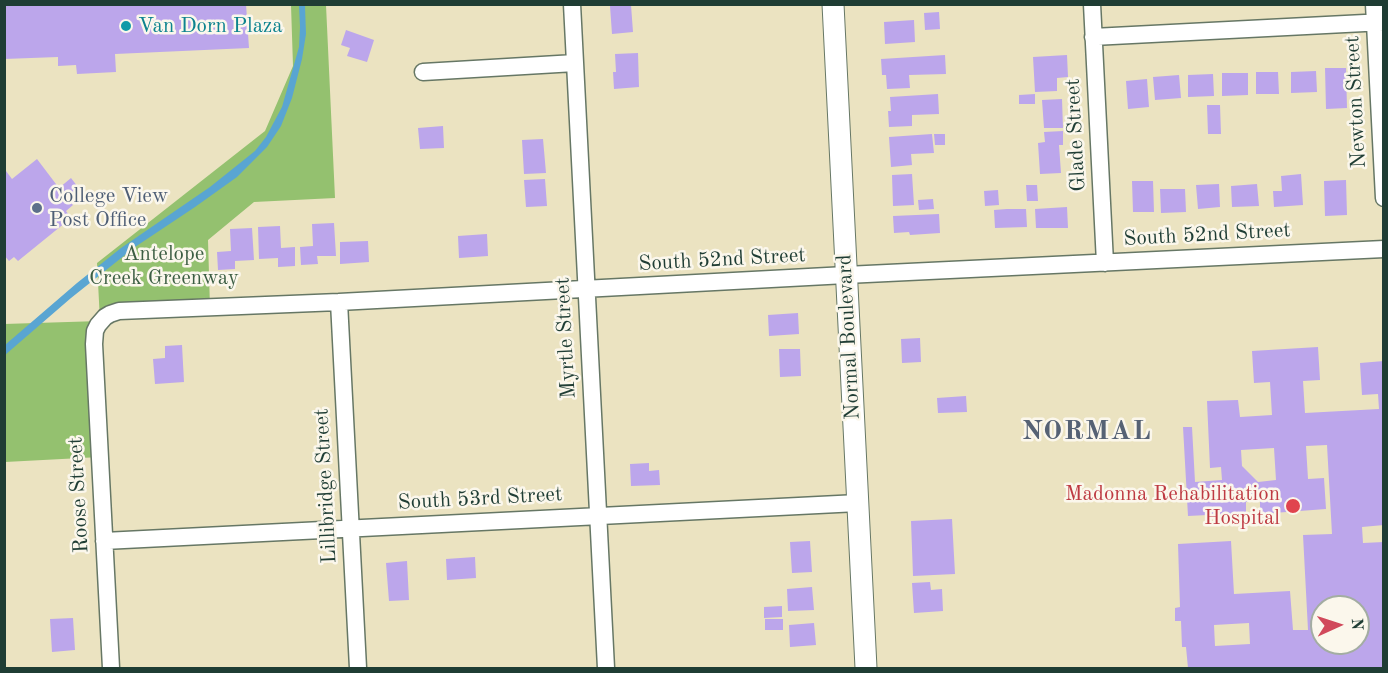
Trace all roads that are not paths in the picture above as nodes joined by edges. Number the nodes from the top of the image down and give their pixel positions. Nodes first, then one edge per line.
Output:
1 (572, 4) edge
2 (833, 4) edge
3 (1092, 4) edge
4 (1374, 4) edge
5 (1379, 22) edge
6 (1093, 37) junction
7 (575, 63) junction
8 (423, 72) dead end
9 (1383, 198) edge
10 (1383, 249) edge
11 (1105, 263) junction
12 (846, 275) junction
13 (586, 290) junction
14 (339, 302) junction
15 (101, 321) joint
16 (858, 503) junction
17 (598, 516) junction
18 (351, 528) junction
19 (104, 541) junction
20 (111, 669) edge
21 (358, 669) edge
22 (606, 669) edge
23 (866, 669) edge

1 - 7 street, Myrtle Street
2 - 12 main road, Normal Boulevard
3 - 6 street, Glade Street
4 - 5 street, Newton Street
5 - 6 street
5 - 9 street, Newton Street
6 - 11 street, Glade Street
7 - 8 street
7 - 13 street, Myrtle Street
10 - 11 street, South 52nd Street
11 - 12 street, South 52nd Street
12 - 13 street, South 52nd Street
12 - 16 main road, Normal Boulevard
13 - 14 street, South 52nd Street
13 - 17 street, Myrtle Street
14 - 15 street, South 52nd Street
14 - 18 street, Lillibridge Street
15 - 19 street, Roose Street
16 - 17 street, South 53rd Street
16 - 23 main road, Normal Boulevard
17 - 18 street, South 53rd Street
17 - 22 street, Myrtle Street
18 - 19 street, South 53rd Street
18 - 21 street, Lillibridge Street
19 - 20 street, Roose Street

